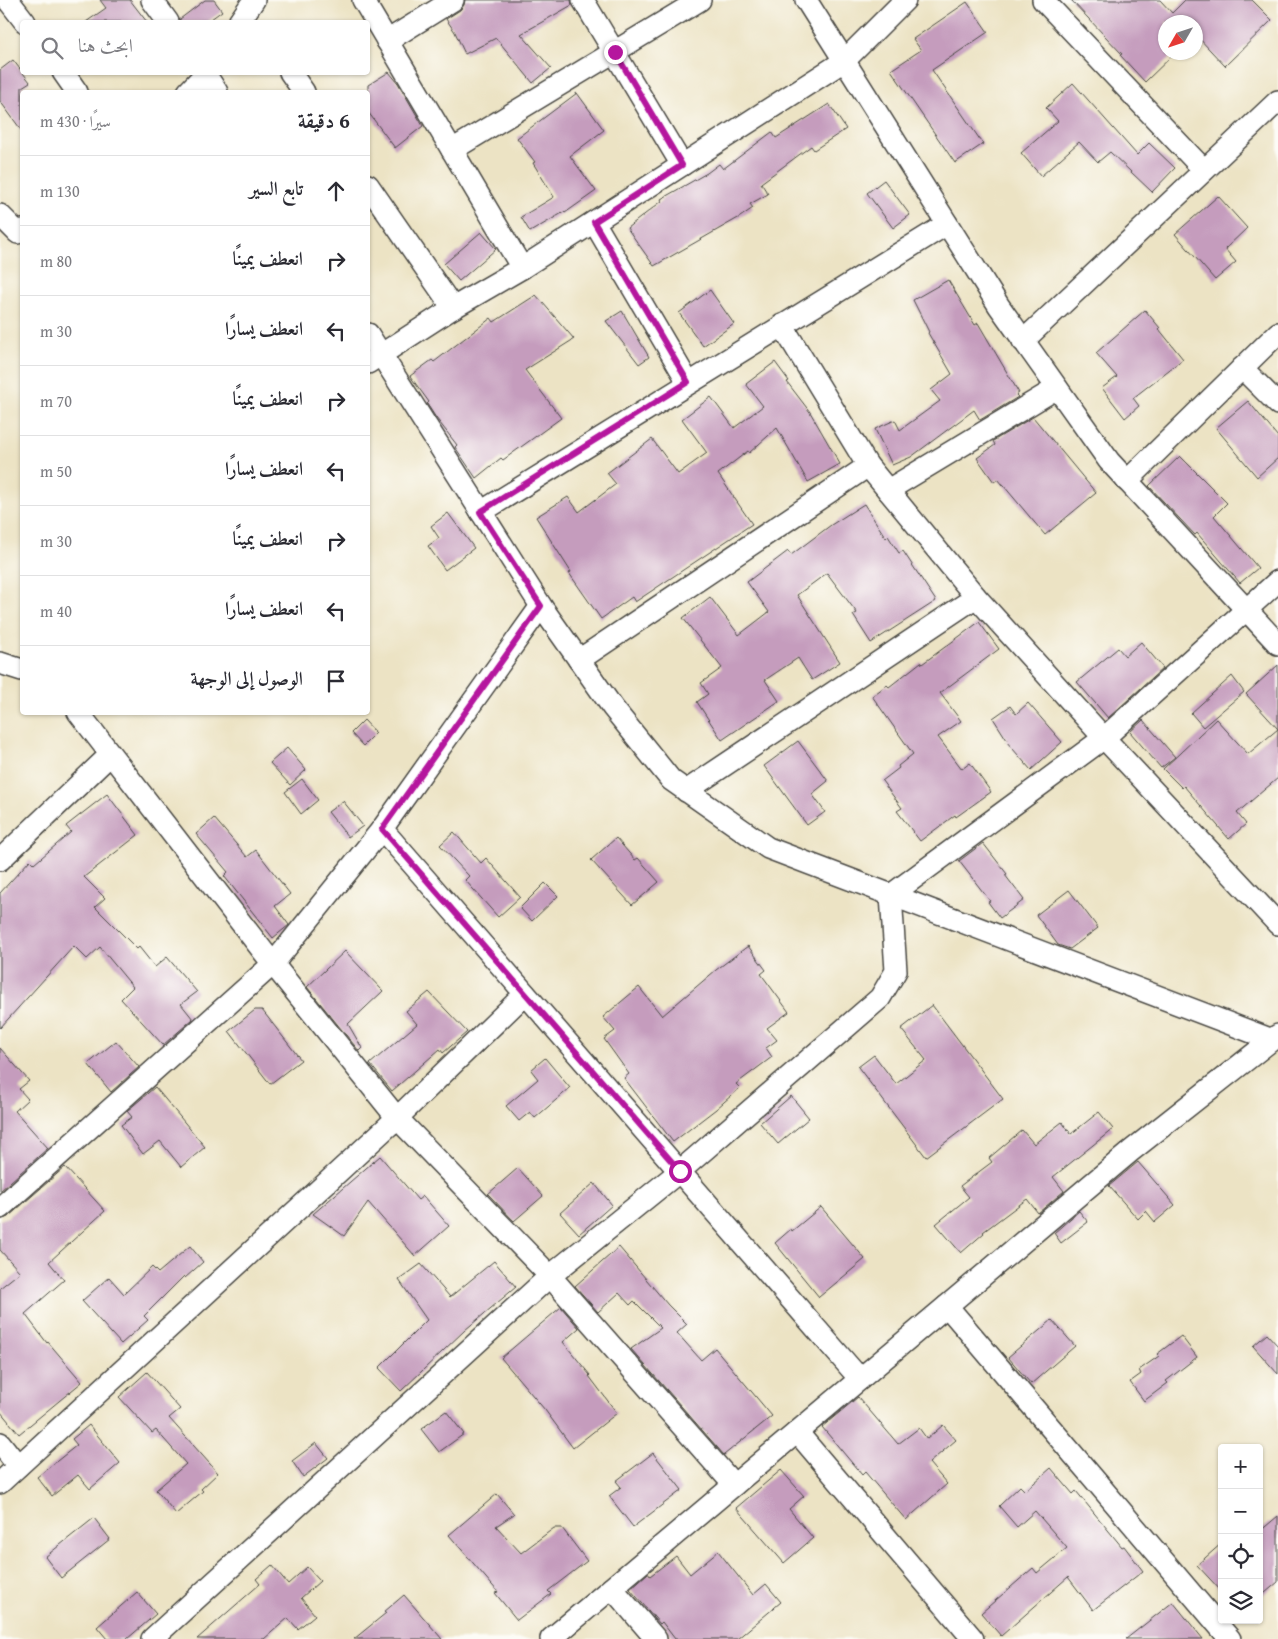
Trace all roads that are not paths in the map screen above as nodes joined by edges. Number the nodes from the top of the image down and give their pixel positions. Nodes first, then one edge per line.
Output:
1 (8, 0) edge
2 (152, 0) edge
3 (363, 0) edge
4 (453, 0) edge
5 (583, 0) edge
6 (700, 0) edge
7 (806, 0) edge
8 (905, 0) edge
9 (1043, 0) edge
10 (23, 20) edge
11 (167, 20) edge
12 (387, 41) junction
13 (615, 52) junction
14 (844, 61) junction
15 (64, 75) edge
16 (292, 75) edge
17 (208, 78) edge
18 (76, 90) edge
19 (191, 90) edge
20 (303, 90) edge
21 (1278, 101) edge
22 (452, 150) junction
23 (682, 165) junction
24 (1204, 170) junction
25 (370, 188) edge
26 (0, 214) edge
27 (594, 222) junction
28 (947, 224) junction
29 (16, 233) edge
30 (522, 268) junction
31 (453, 308) junction
32 (782, 325) junction
33 (1278, 333) edge
34 (1023, 341) junction
35 (370, 342) edge
36 (374, 359) edge
37 (1242, 368) junction
38 (688, 382) junction
39 (1057, 388) junction
40 (1278, 404) edge
41 (868, 466) junction
42 (1127, 480) junction
43 (888, 490) junction
44 (480, 512) junction
45 (1278, 580) edge
46 (976, 597) junction
47 (541, 606) junction
48 (1247, 610) junction
49 (1278, 644) edge
50 (579, 660) junction
51 (0, 663) edge
52 (20, 669) edge
53 (80, 715) edge
54 (1104, 738) junction
55 (110, 755) junction
56 (686, 791) junction
57 (382, 829) junction
58 (0, 860) edge
59 (891, 895) junction
60 (1278, 924) edge
61 (273, 964) junction
62 (525, 994) junction
63 (1274, 1037) edge
64 (397, 1118) junction
65 (680, 1171) junction
66 (0, 1208) edge
67 (550, 1276) junction
68 (946, 1306) junction
69 (860, 1379) junction
70 (797, 1432) junction
71 (0, 1444) edge
72 (18, 1466) junction
73 (0, 1483) edge
74 (734, 1485) junction
75 (612, 1588) junction
76 (152, 1639) edge
77 (552, 1639) edge
78 (656, 1639) edge
79 (973, 1639) edge
80 (1230, 1639) edge

1 - 10 street
2 - 11 street
3 - 12 street
4 - 12 street
5 - 13 street
6 - 13 street
7 - 14 street
8 - 14 street
9 - 24 street
12 - 22 street
13 - 22 street
13 - 23 street
14 - 23 street
14 - 28 street
15 - 18 street
16 - 20 street
17 - 19 street
21 - 24 street
22 - 30 street
23 - 27 street
24 - 34 street
25 - 31 street
26 - 29 street
27 - 30 street
27 - 38 street
28 - 32 street
28 - 34 street
30 - 31 street
31 - 36 street
32 - 38 street
32 - 41 street
33 - 37 street
34 - 39 street
35 - 36 street
36 - 44 street
37 - 40 street
37 - 42 street
38 - 44 street
39 - 42 street
39 - 43 street
41 - 43 street
41 - 50 street
42 - 48 street
43 - 46 street
44 - 47 street
45 - 48 street
46 - 54 street
46 - 56 street
47 - 50 street
47 - 57 street
48 - 49 street
48 - 54 street
50 - 56 street
51 - 52 street
53 - 55 street
54 - 59 street
54 - 60 street
55 - 58 street
55 - 61 street
56 - 59 street
57 - 61 street
57 - 62 street
59 - 63 street
59 - 65 street
61 - 64 street
61 - 66 street
62 - 64 street
62 - 65 street
63 - 68 street
64 - 67 street
64 - 72 street
65 - 67 street
65 - 69 street
67 - 74 street
67 - 76 street
68 - 69 street
68 - 80 street
69 - 70 street
70 - 74 street
70 - 79 street
71 - 72 street
72 - 73 street
74 - 75 street
75 - 77 street
75 - 78 street

